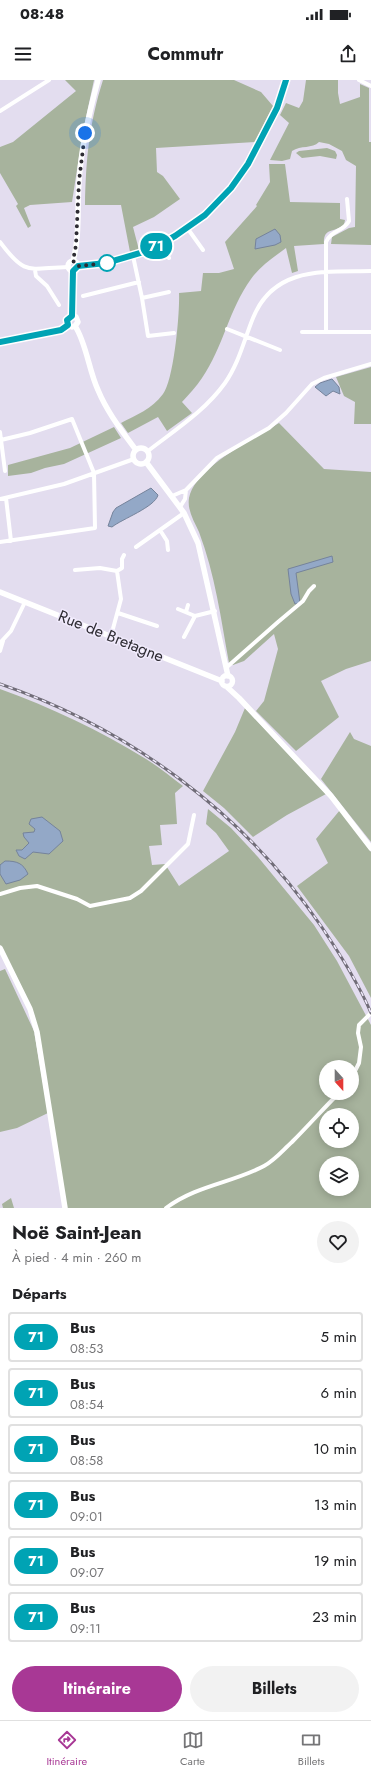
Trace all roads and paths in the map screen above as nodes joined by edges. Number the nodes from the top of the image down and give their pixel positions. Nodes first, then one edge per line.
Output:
1 (49, 80) edge
2 (98, 80) edge
3 (286, 80) edge
4 (359, 80) edge
5 (371, 86) edge
6 (0, 111) edge
7 (347, 199) dead end
8 (188, 229) junction
9 (0, 242) edge
10 (162, 244) junction
11 (203, 250) dead end
12 (133, 256) junction
13 (169, 258) dead end
14 (73, 261) junction
15 (78, 266) junction
16 (70, 269) junction
17 (35, 270) junction
18 (327, 272) junction
19 (371, 272) edge
20 (139, 282) junction
21 (169, 292) dead end
22 (83, 296) dead end
23 (142, 298) junction
24 (59, 305) dead end
25 (72, 316) junction
26 (68, 325) junction
27 (75, 326) junction
28 (227, 329) dead end
29 (302, 332) dead end
30 (326, 332) junction
31 (371, 332) edge
32 (174, 333) dead end
33 (247, 336) junction
34 (0, 342) edge
35 (280, 350) dead end
36 (371, 364) edge
37 (0, 432) edge
38 (1, 440) junction
39 (136, 450) junction
40 (148, 451) junction
41 (134, 459) junction
42 (146, 462) junction
43 (6, 471) dead end
44 (94, 473) junction
45 (186, 490) junction
46 (172, 496) junction
47 (6, 498) junction
48 (0, 499) edge
49 (180, 507) junction
50 (184, 513) junction
51 (160, 530) junction
52 (11, 541) junction
53 (0, 542) edge
54 (136, 547) dead end
55 (168, 550) dead end
56 (124, 556) dead end
57 (74, 570) dead end
58 (117, 571) junction
59 (314, 586) dead end
60 (0, 592) edge
61 (25, 602) junction
62 (188, 605) dead end
63 (178, 609) dead end
64 (215, 611) junction
65 (186, 612) junction
66 (118, 613) junction
67 (195, 616) junction
68 (157, 626) dead end
69 (111, 636) junction
70 (184, 637) dead end
71 (1, 642) edge
72 (0, 651) edge
73 (227, 667) junction
74 (228, 676) junction
75 (222, 681) junction
76 (233, 683) junction
77 (227, 687) junction
78 (239, 698) junction
79 (194, 815) dead end
80 (371, 848) edge
81 (0, 894) edge
82 (0, 948) edge
83 (371, 1014) edge
84 (359, 1063) edge
85 (332, 1100) edge
86 (65, 1208) edge
87 (166, 1208) edge

1 - 6 street
2 - 14 main road
3 - 8 street
4 - 5 street
7 - 18 street
8 - 10 street
8 - 11 street
9 - 17 street
10 - 12 street
10 - 13 street
12 - 15 street
12 - 20 street
14 - 15 main road
14 - 16 main road
15 - 16 main road
16 - 17 street
16 - 25 main road
17 - 24 street
18 - 19 street
18 - 30 street
18 - 33 street
20 - 22 street
20 - 23 street
21 - 23 street
23 - 32 street
25 - 26 main road
25 - 27 main road
26 - 27 main road
26 - 34 main road
27 - 39 main road
28 - 33 street
29 - 30 street
30 - 31 street
33 - 35 street
33 - 40 street
36 - 45 street
37 - 38 street
38 - 43 street
38 - 44 street
39 - 40 main road
39 - 41 main road
40 - 42 main road
41 - 42 main road
41 - 44 street
42 - 46 main road
44 - 47 street
44 - 52 street
45 - 46 street
45 - 49 street
46 - 49 main road
47 - 48 street
47 - 52 street
49 - 50 main road
50 - 51 street
50 - 64 main road
51 - 54 street
51 - 55 street
52 - 53 street
56 - 58 street
57 - 58 street
58 - 66 street
59 - 73 street
60 - 61 main road, Rue de Bretagne
61 - 69 main road, Rue de Bretagne
61 - 71 street
62 - 65 street
63 - 65 street
64 - 67 street
64 - 73 main road
65 - 67 street
66 - 68 street
66 - 69 street
67 - 70 street
69 - 75 main road, Rue de Bretagne
71 - 72 street
73 - 74 main road
74 - 75 main road
74 - 76 main road
75 - 77 main road
76 - 77 main road
76 - 78 main road
77 - 78 main road
78 - 80 main road
79 - 81 street
82 - 86 main road
83 - 84 street
85 - 87 street

